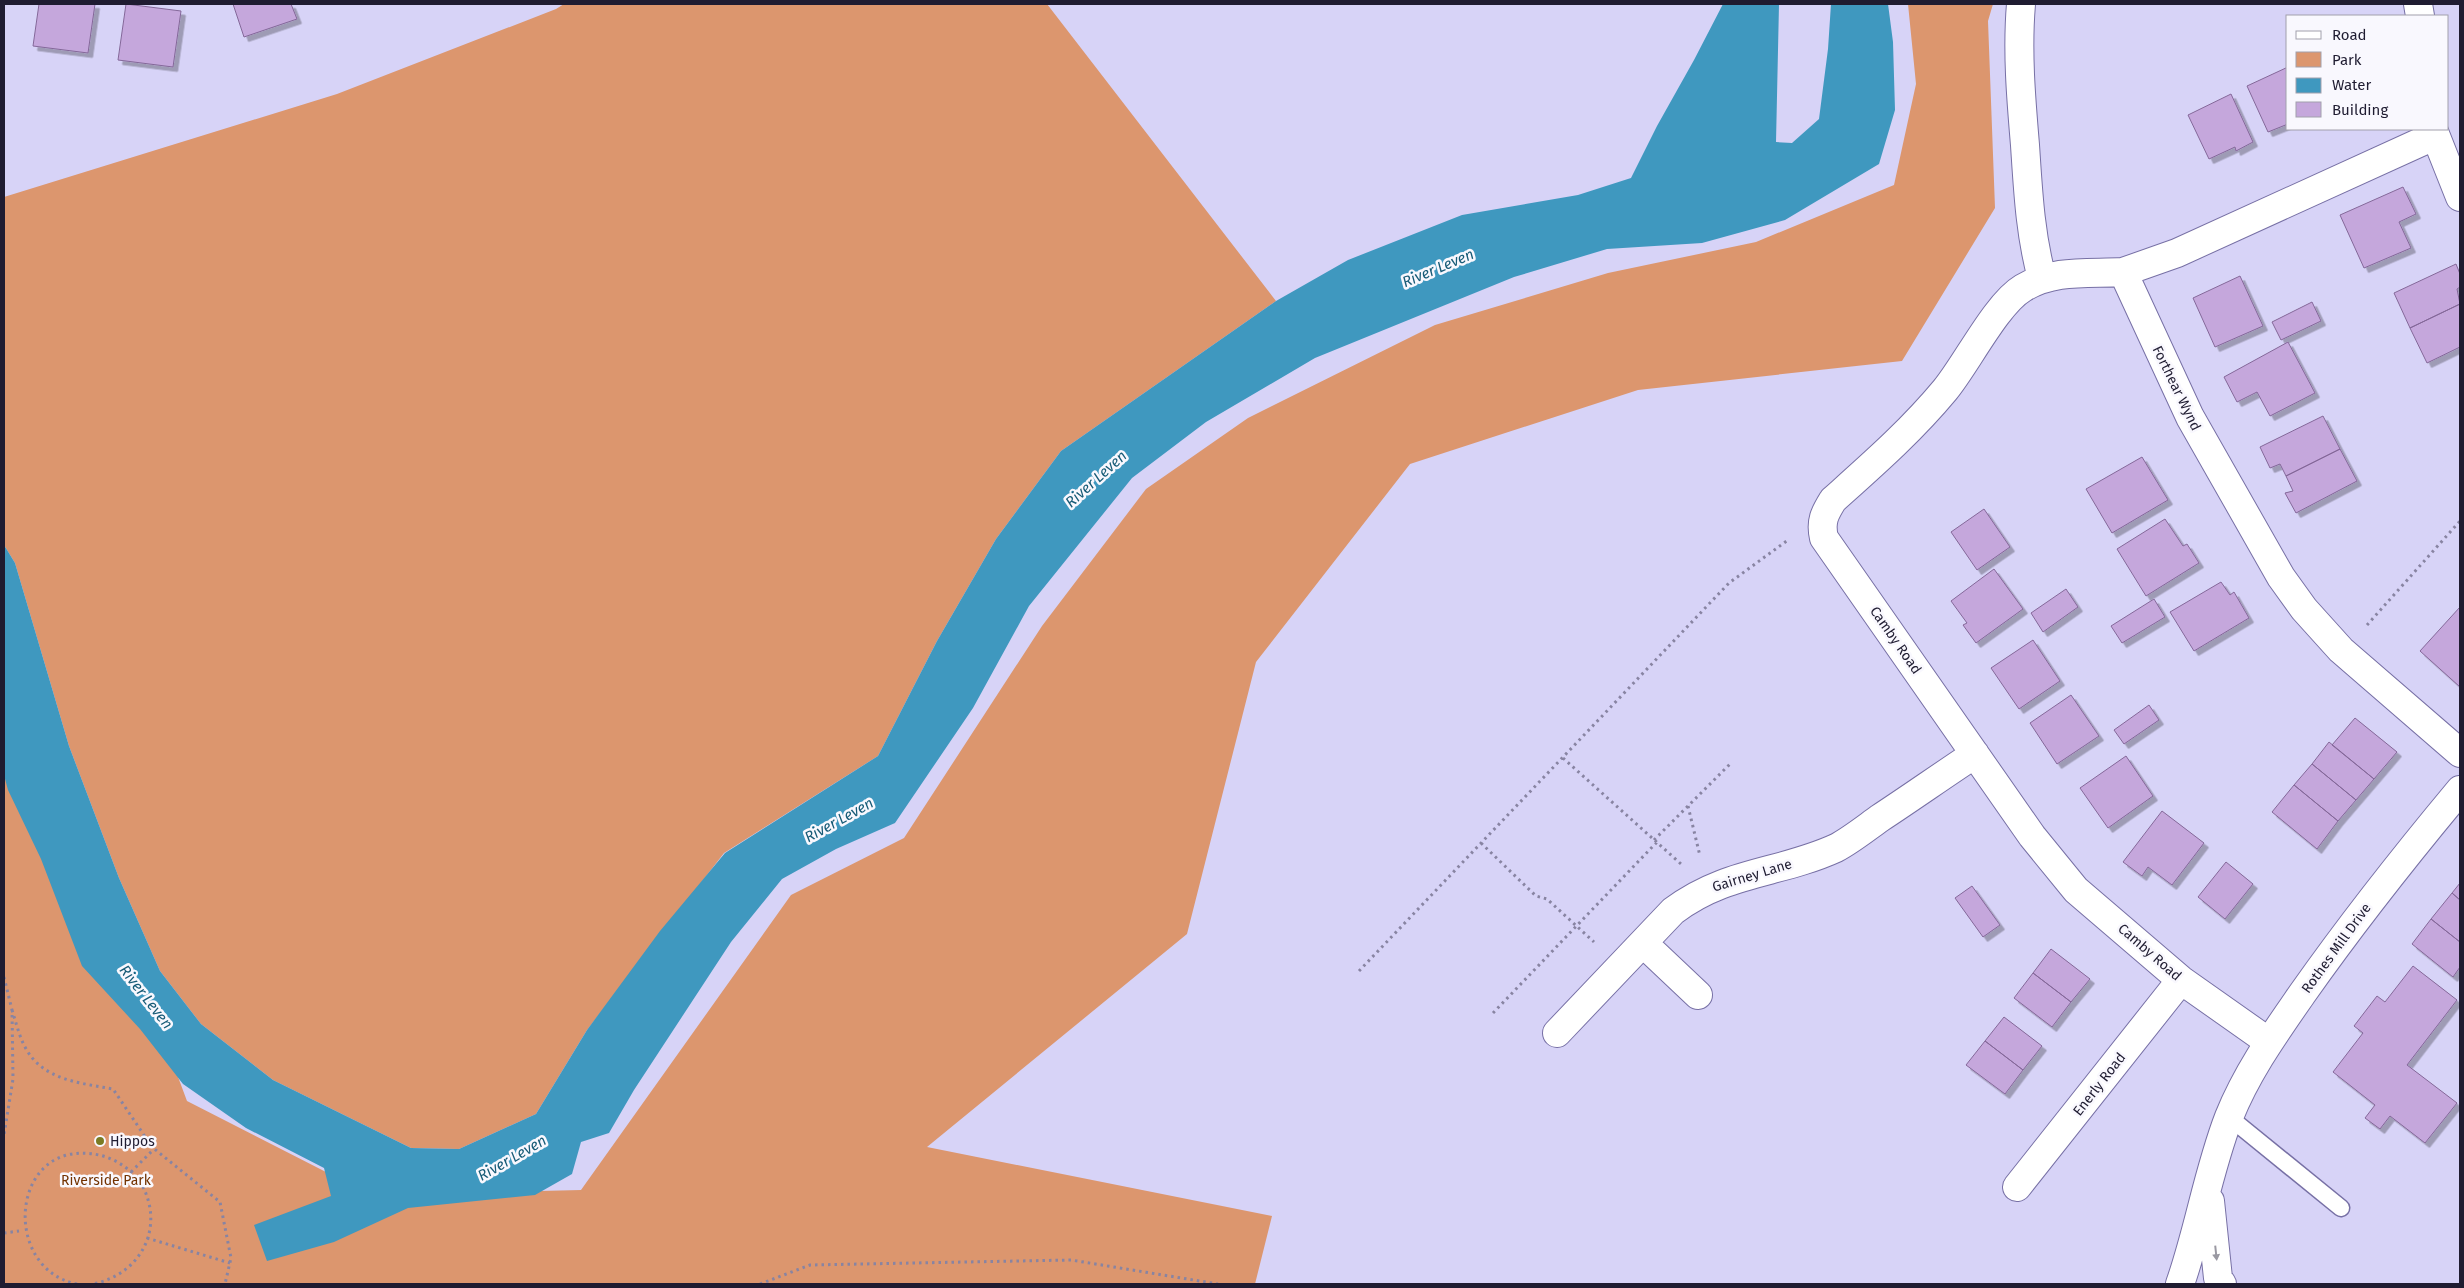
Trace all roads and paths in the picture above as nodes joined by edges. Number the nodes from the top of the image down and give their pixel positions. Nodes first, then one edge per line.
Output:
1 (2021, 4) edge
2 (2434, 132) edge
3 (2460, 197) edge
4 (2123, 272) junction
5 (2042, 278) junction
6 (2460, 521) edge
7 (1821, 526) junction
8 (2341, 650) junction
9 (2460, 753) edge
10 (1975, 754) junction
11 (1563, 758) junction
12 (1730, 764) dead end
13 (2460, 790) edge
14 (1688, 806) junction
15 (1655, 841) junction
16 (1481, 843) junction
17 (1708, 888) junction
18 (1577, 926) junction
19 (1643, 943) junction
20 (1620, 966) junction
21 (1359, 971) dead end
22 (4, 977) edge
23 (2181, 980) junction
24 (1698, 995) dead end
25 (12, 1010) junction
26 (1493, 1013) dead end
27 (1557, 1033) dead end
28 (2269, 1042) junction
29 (2229, 1117) junction
30 (4, 1135) edge
31 (154, 1149) junction
32 (131, 1172) junction
33 (2017, 1187) dead end
34 (2209, 1187) junction
35 (24, 1191) dead end
36 (2341, 1208) dead end
37 (18, 1225) dead end
38 (19, 1231) junction
39 (4, 1233) edge
40 (147, 1238) junction
41 (20, 1240) dead end
42 (35, 1263) dead end
43 (230, 1263) junction
44 (77, 1284) edge
45 (92, 1284) edge
46 (225, 1284) edge
47 (760, 1284) edge
48 (1218, 1284) edge
49 (2180, 1284) edge
50 (2222, 1284) edge

1 - 5 street
2 - 3 street
2 - 4 street
4 - 5 street
4 - 8 street, Forthear Wynd
5 - 7 street
6 - 8 path
7 - 10 street, Camby Road
7 - 11 path
8 - 9 street, Forthear Wynd
10 - 17 street, Gairney Lane
10 - 23 street, Camby Road
11 - 15 path
11 - 16 path
12 - 14 path
13 - 28 street, Rothes Mill Drive
14 - 15 path
14 - 17 path
15 - 17 path
15 - 18 path
16 - 18 path
16 - 21 path
17 - 19 street, Gairney Lane
18 - 20 path
18 - 26 path
19 - 20 street, Gairney Lane
19 - 24 street
20 - 27 street, Gairney Lane
22 - 25 path
23 - 28 street, Camby Road
23 - 33 street, Enerly Road
25 - 30 path
25 - 31 path
28 - 29 street, Rothes Mill Drive
29 - 34 street, Rothes Mill Drive
29 - 36 lane
31 - 32 path
31 - 43 path
32 - 35 path
32 - 40 path
34 - 49 street, Rothes Mill Drive
34 -> 50 street
37 - 38 path
38 - 39 path
38 - 41 path
40 - 43 path
40 - 45 path
42 - 44 path
43 - 46 path
47 - 48 path

